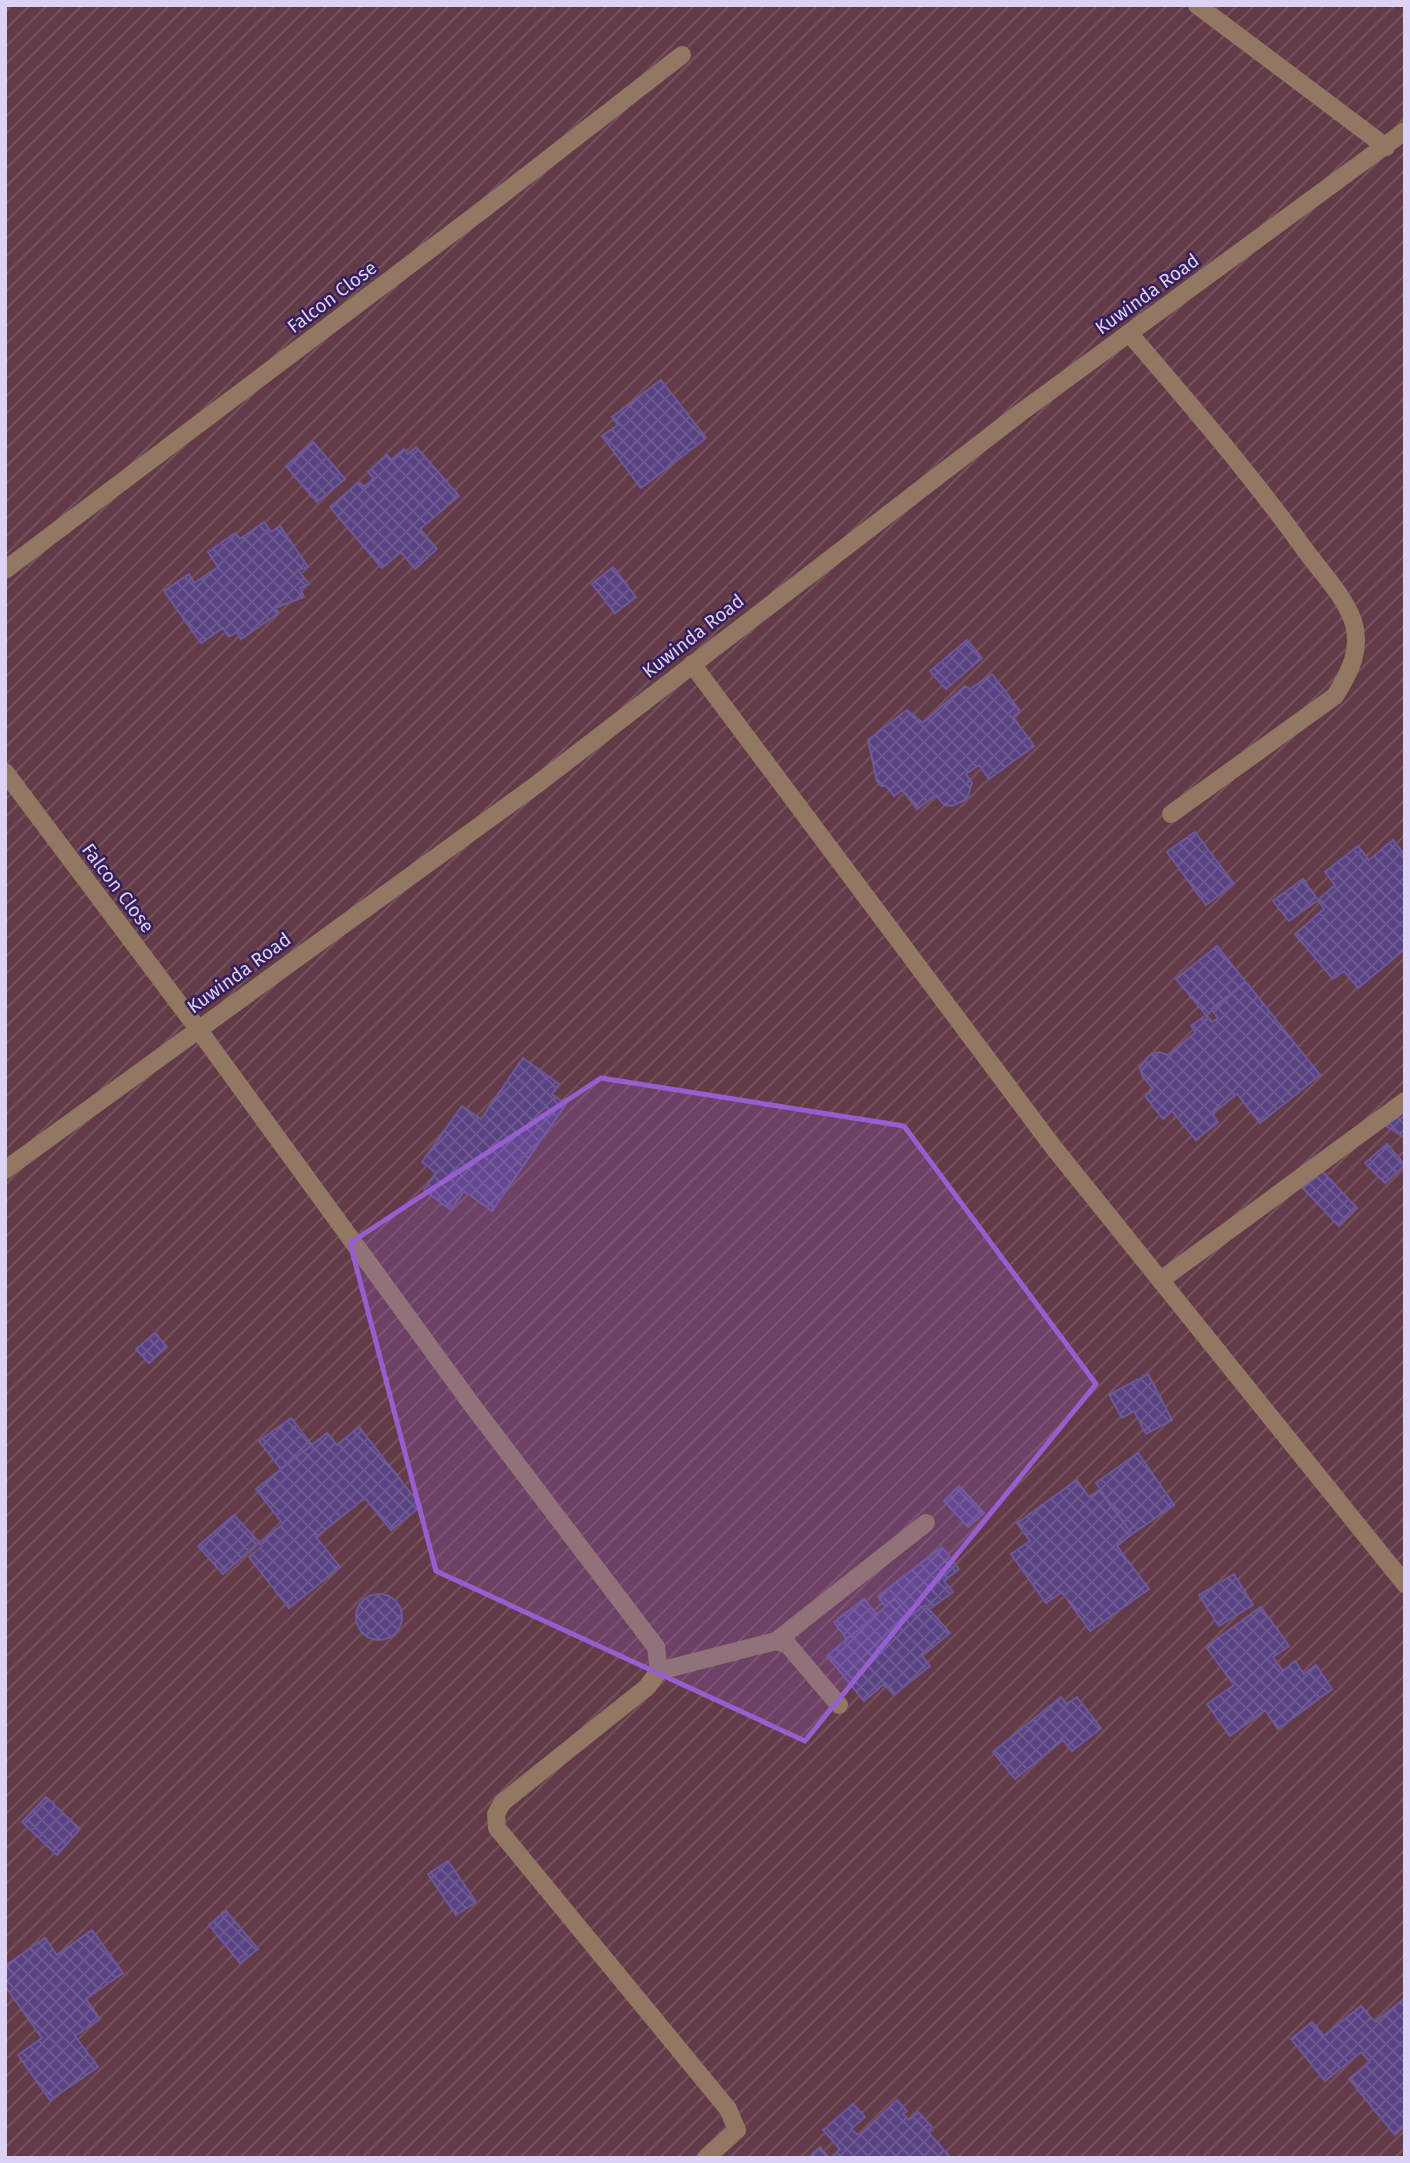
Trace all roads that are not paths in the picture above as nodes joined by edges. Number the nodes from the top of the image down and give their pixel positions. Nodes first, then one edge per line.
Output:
1 (1197, 5) edge
2 (682, 55) dead end
3 (1405, 131) edge
4 (1386, 146) junction
5 (1129, 333) junction
6 (5, 570) edge
7 (692, 664) junction
8 (5, 772) edge
9 (1171, 814) dead end
10 (198, 1029) junction
11 (1405, 1101) edge
12 (5, 1170) edge
13 (1161, 1280) junction
14 (926, 1523) dead end
15 (1405, 1584) edge
16 (776, 1641) junction
17 (659, 1671) junction
18 (839, 1705) dead end
19 (706, 2158) edge

1 - 4 street
2 - 6 street, Falcon Close
3 - 4 street, Kuwinda Road
4 - 5 street, Kuwinda Road
5 - 7 street, Kuwinda Road
5 - 9 street
7 - 10 street, Kuwinda Road
7 - 13 street
8 - 10 street, Falcon Close
10 - 12 street, Kuwinda Road
10 - 17 street, Falcon Close
11 - 13 street
13 - 15 street
14 - 16 street
16 - 17 street
16 - 18 street
17 - 19 street

